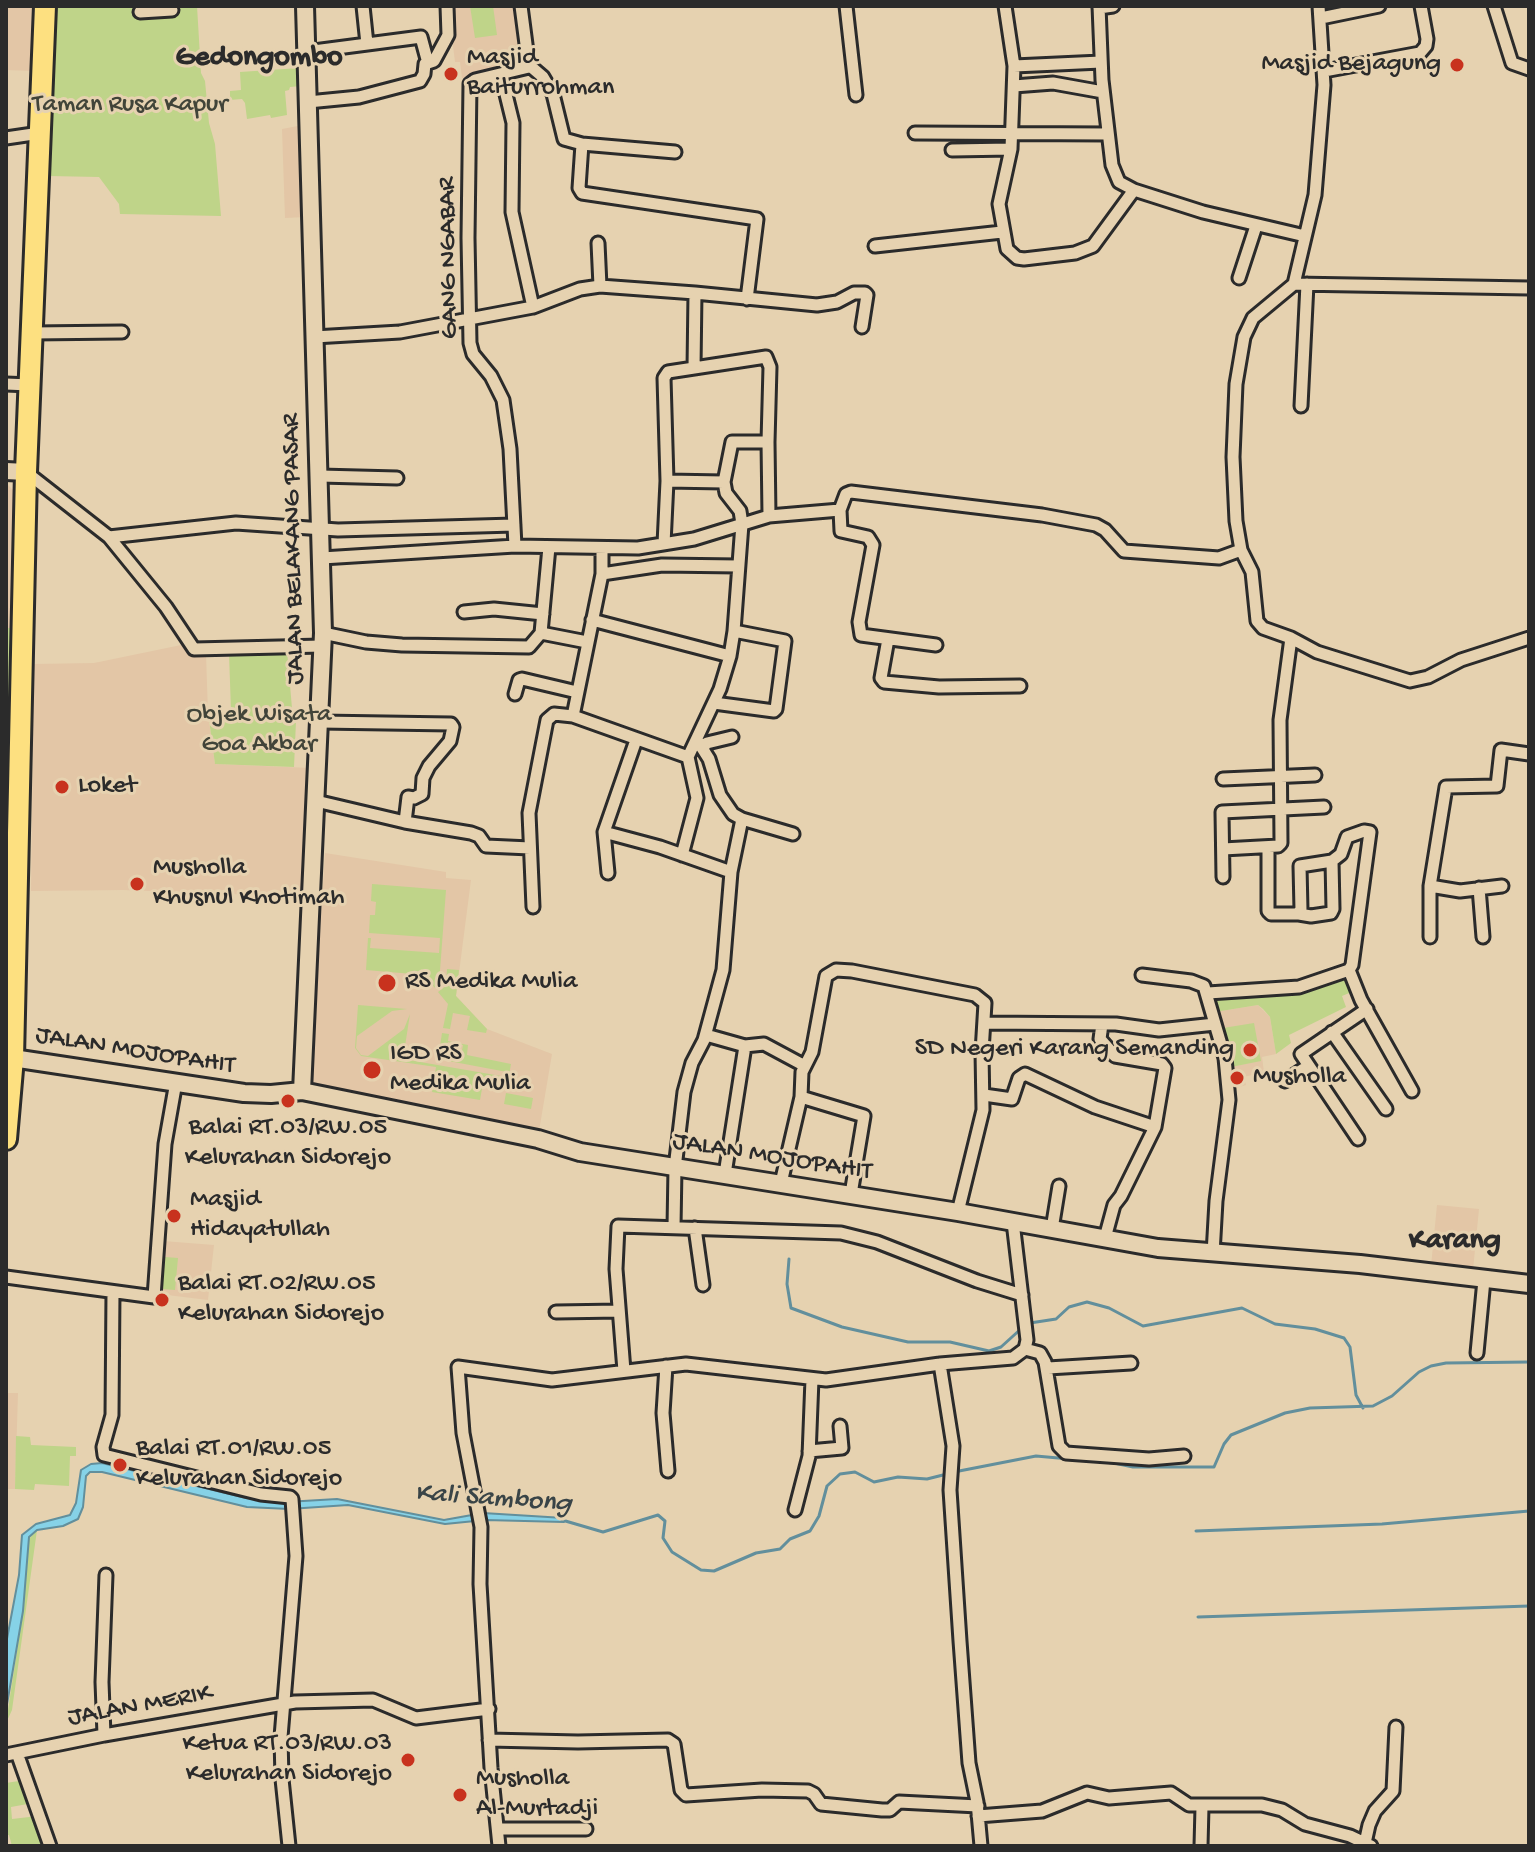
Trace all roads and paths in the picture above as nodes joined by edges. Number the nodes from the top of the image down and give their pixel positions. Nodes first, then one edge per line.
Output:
1 (45, 6) edge
2 (305, 6) edge
3 (363, 6) edge
4 (447, 6) edge
5 (521, 6) edge
6 (846, 6) edge
7 (1005, 6) edge
8 (1113, 6) edge
9 (1379, 6) edge
10 (1421, 6) edge
11 (1494, 6) edge
12 (1099, 7) edge
13 (172, 10) dead end
14 (140, 12) dead end
15 (1320, 12) edge
16 (367, 44) junction
17 (306, 52) junction
18 (1101, 62) junction
19 (428, 63) junction
20 (529, 65) junction
21 (1014, 66) junction
22 (1529, 69) edge
23 (1324, 71) junction
24 (501, 74) junction
25 (1014, 86) junction
26 (1103, 92) junction
27 (856, 95) dead end
28 (308, 102) junction
29 (1012, 132) junction
30 (40, 133) junction
31 (915, 133) dead end
32 (1108, 134) junction
33 (6, 138) edge
34 (582, 144) junction
35 (1011, 149) junction
36 (952, 150) dead end
37 (675, 152) dead end
38 (1134, 190) junction
39 (1256, 226) junction
40 (1002, 232) junction
41 (1305, 236) junction
42 (598, 243) dead end
43 (875, 246) dead end
44 (1239, 278) dead end
45 (1294, 284) junction
46 (1307, 284) junction
47 (600, 286) junction
48 (1529, 288) edge
49 (695, 293) junction
50 (747, 299) junction
51 (533, 307) junction
52 (468, 320) junction
53 (862, 327) dead end
54 (122, 332) dead end
55 (32, 333) junction
56 (314, 337) junction
57 (694, 368) junction
58 (6, 384) edge
59 (30, 385) junction
60 (1301, 406) dead end
61 (768, 442) junction
62 (16, 472) edge
63 (320, 476) junction
64 (397, 478) dead end
65 (667, 481) junction
66 (724, 482) junction
67 (840, 510) junction
68 (769, 516) junction
69 (742, 524) junction
70 (514, 525) junction
71 (322, 528) junction
72 (109, 537) junction
73 (664, 544) junction
74 (515, 546) junction
75 (549, 547) junction
76 (602, 548) junction
77 (1241, 550) junction
78 (322, 558) junction
79 (738, 566) junction
80 (602, 574) junction
81 (464, 612) dead end
82 (543, 614) junction
83 (592, 620) junction
84 (734, 631) junction
85 (541, 633) junction
86 (1291, 638) junction
87 (1529, 638) edge
88 (322, 639) junction
89 (888, 639) junction
90 (587, 642) junction
91 (936, 645) dead end
92 (730, 656) junction
93 (1020, 686) dead end
94 (577, 692) junction
95 (515, 694) dead end
96 (714, 703) junction
97 (573, 716) junction
98 (320, 722) junction
99 (732, 737) dead end
100 (636, 740) junction
101 (700, 744) junction
102 (1529, 754) edge
103 (688, 757) junction
104 (1315, 775) dead end
105 (1281, 778) junction
106 (1223, 779) dead end
107 (316, 801) junction
108 (1324, 807) dead end
109 (1281, 810) junction
110 (742, 819) junction
111 (405, 822) junction
112 (604, 832) junction
113 (793, 834) dead end
114 (1268, 847) junction
115 (530, 848) junction
116 (1223, 849) junction
117 (682, 855) junction
118 (1332, 861) junction
119 (731, 872) junction
120 (608, 873) dead end
121 (1223, 877) dead end
122 (1430, 886) junction
123 (1502, 886) dead end
124 (1479, 888) junction
125 (533, 907) dead end
126 (1299, 914) junction
127 (1430, 937) dead end
128 (1483, 937) dead end
129 (1349, 970) junction
130 (1142, 975) dead end
131 (1208, 993) junction
132 (1367, 1009) junction
133 (984, 1023) junction
134 (1102, 1024) junction
135 (1215, 1024) junction
136 (1332, 1032) junction
137 (706, 1035) junction
138 (745, 1046) junction
139 (10, 1058) edge
140 (805, 1066) junction
141 (1308, 1066) junction
142 (1285, 1081) dead end
143 (176, 1082) junction
144 (302, 1091) junction
145 (1412, 1091) dead end
146 (984, 1095) junction
147 (801, 1097) junction
148 (1386, 1109) dead end
149 (1155, 1127) junction
150 (6, 1139) edge
151 (1358, 1139) dead end
152 (675, 1168) junction
153 (725, 1174) junction
154 (781, 1183) junction
155 (1059, 1186) dead end
156 (851, 1194) junction
157 (958, 1212) junction
158 (1013, 1222) junction
159 (674, 1227) junction
160 (695, 1228) junction
161 (1052, 1229) junction
162 (1105, 1238) junction
163 (1213, 1254) junction
164 (6, 1277) edge
165 (1484, 1280) junction
166 (1529, 1284) edge
167 (703, 1285) dead end
168 (113, 1292) junction
169 (1022, 1295) junction
170 (619, 1311) junction
171 (556, 1312) dead end
172 (1026, 1345) junction
173 (1477, 1353) dead end
174 (1131, 1363) dead end
175 (940, 1364) junction
176 (666, 1366) junction
177 (1048, 1368) junction
178 (624, 1371) junction
179 (812, 1379) junction
180 (840, 1426) dead end
181 (809, 1451) junction
182 (1184, 1456) dead end
183 (668, 1471) dead end
184 (795, 1510) dead end
185 (106, 1575) dead end
186 (283, 1704) junction
187 (489, 1709) junction
188 (1396, 1727) dead end
189 (104, 1735) junction
190 (489, 1740) junction
191 (12, 1754) edge
192 (1202, 1807) junction
193 (978, 1811) junction
194 (499, 1829) junction
195 (586, 1829) dead end
196 (1368, 1844) edge
197 (50, 1846) edge
198 (289, 1846) edge
199 (499, 1846) edge
200 (981, 1846) edge
201 (1201, 1846) edge

1 - 30 highway
2 - 17 street, JALAN BELAKANG PASAR
3 - 16 street
4 - 19 street
5 - 20 street
6 - 27 street
7 - 21 street
8 - 12 street
9 - 15 street
10 - 23 street
11 - 22 street
12 - 18 street
13 - 14 street
15 - 23 street
16 - 17 street
16 - 19 street
17 - 28 street, JALAN BELAKANG PASAR
18 - 21 street
18 - 26 street
19 - 28 street
20 - 24 street, GANG NGABAR
20 - 34 street
21 - 25 street
23 - 41 street
24 - 51 street
24 - 52 street, GANG NGABAR
25 - 26 street
25 - 29 street
26 - 32 street
28 - 56 street, JALAN BELAKANG PASAR
29 - 31 street
29 - 32 street
29 - 35 street
30 - 33 street
30 - 55 highway
32 - 38 street
34 - 37 street
34 - 50 street
35 - 36 street
35 - 40 street
38 - 39 street
38 - 40 street
39 - 41 street
39 - 44 street
40 - 43 street
41 - 45 street
42 - 47 street
45 - 46 street
45 - 77 street
46 - 48 street
46 - 60 street
47 - 49 street
47 - 51 street
49 - 50 street
49 - 57 street
50 - 53 street
51 - 52 street
52 - 56 street
52 - 70 street, GANG NGABAR
54 - 55 street
55 - 59 highway
56 - 63 street, JALAN BELAKANG PASAR
57 - 61 street
57 - 65 street
58 - 59 street
59 - 62 highway
61 - 66 street
61 - 68 street
62 - 72 street
62 - 139 highway
63 - 64 street
63 - 71 street, JALAN BELAKANG PASAR
65 - 66 street
65 - 73 street
66 - 69 street
67 - 68 street
67 - 77 street
67 - 89 street
68 - 69 street
69 - 73 street
69 - 79 street
70 - 71 street
70 - 74 street, GANG NGABAR
71 - 72 street
71 - 78 street, JALAN BELAKANG PASAR
72 - 88 street
73 - 76 street
74 - 75 street
74 - 78 street
75 - 76 street
75 - 82 street
76 - 80 street
77 - 86 street
78 - 88 street, JALAN BELAKANG PASAR
79 - 80 street
79 - 84 street
80 - 83 street
81 - 82 street
82 - 85 street
83 - 90 street
83 - 92 street
84 - 92 street
84 - 96 street
85 - 88 street
85 - 90 street
86 - 87 street
86 - 105 street
88 - 98 street, JALAN BELAKANG PASAR
89 - 91 street
89 - 93 street
90 - 94 street
92 - 96 street
94 - 95 street
94 - 97 street
96 - 101 street
97 - 100 street
97 - 115 street
98 - 107 street, JALAN BELAKANG PASAR
98 - 111 street
99 - 101 street
100 - 103 street
100 - 112 street
101 - 103 street
101 - 110 street
102 - 122 street
103 - 117 street
104 - 105 street
105 - 106 street
105 - 109 street
107 - 111 street
107 - 144 street, JALAN BELAKANG PASAR
108 - 109 street
109 - 114 street
109 - 116 street
110 - 113 street
110 - 119 street
111 - 115 street
112 - 117 street
112 - 120 street
114 - 116 street
114 - 126 street
115 - 125 street
116 - 121 street
117 - 119 street
118 - 126 street
118 - 126 street
118 - 129 street
119 - 137 street
122 - 124 street
122 - 127 street
123 - 124 street
124 - 128 street
129 - 131 street
129 - 132 street
130 - 131 street
131 - 135 street
132 - 136 street
132 - 145 street
133 - 134 street
133 - 140 street
133 - 146 street
134 - 135 street
134 - 149 street
135 - 163 street
136 - 141 street
136 - 148 street
137 - 138 street
137 - 152 street
138 - 140 street
138 - 153 street
139 - 143 street, JALAN MOJOPAHIT
139 - 150 highway
140 - 147 street
141 - 142 street
141 - 151 street
143 - 144 street, JALAN MOJOPAHIT
143 - 168 street
144 - 152 street, JALAN MOJOPAHIT
146 - 149 street
146 - 157 street
147 - 154 street
147 - 156 street
149 - 162 street
152 - 153 street, JALAN MOJOPAHIT
152 - 159 street
153 - 154 street, JALAN MOJOPAHIT
154 - 156 street, JALAN MOJOPAHIT
155 - 161 street
156 - 157 street, JALAN MOJOPAHIT
157 - 158 street, JALAN MOJOPAHIT
158 - 161 street, JALAN MOJOPAHIT
158 - 169 street
159 - 160 street
159 - 170 street
160 - 167 street
160 - 169 street
161 - 162 street, JALAN MOJOPAHIT
162 - 163 street, JALAN MOJOPAHIT
163 - 165 street, JALAN MOJOPAHIT
164 - 168 street
165 - 166 street, JALAN MOJOPAHIT
165 - 173 street
168 - 186 street
169 - 172 street
170 - 171 street
170 - 178 street
172 - 175 street
172 - 177 street
174 - 177 street
175 - 179 street
175 - 193 street
176 - 178 street
176 - 179 street
176 - 183 street
177 - 182 street
178 - 187 street
179 - 181 street
180 - 181 street
181 - 184 street
185 - 189 street
186 - 187 street, JALAN MERIK
186 - 189 street, JALAN MERIK
186 - 198 street
187 - 190 street
188 - 196 street
189 - 191 street, JALAN MERIK
190 - 193 street
190 - 194 street
191 - 197 street
192 - 193 street
192 - 196 street
192 - 201 street
193 - 200 street
194 - 195 street
194 - 199 street

